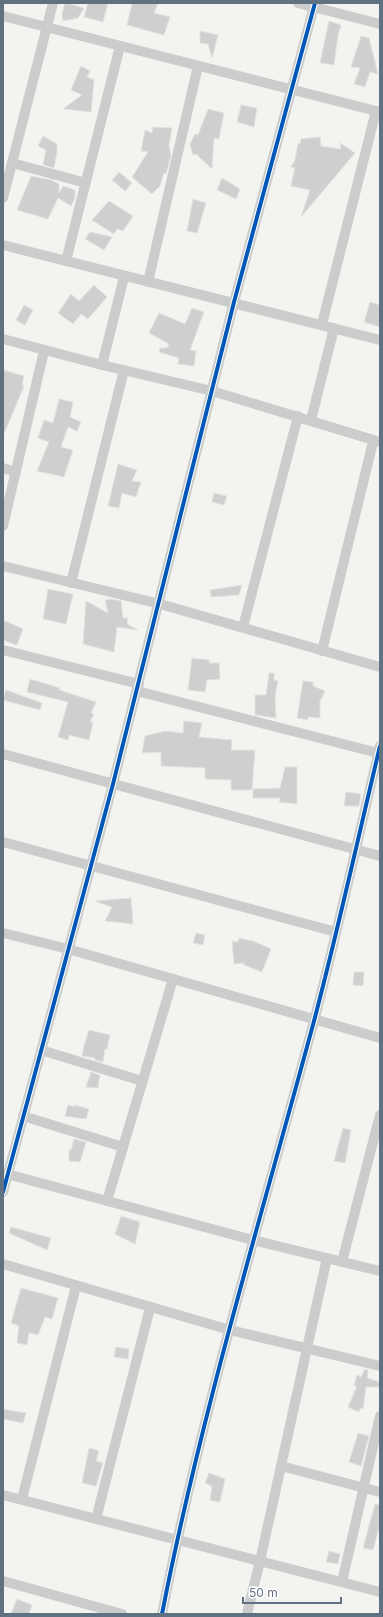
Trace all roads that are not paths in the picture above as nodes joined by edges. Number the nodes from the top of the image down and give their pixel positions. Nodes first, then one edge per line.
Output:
1 (53, 3) edge
2 (298, 3) edge
3 (315, 5) edge
4 (3, 16) edge
5 (380, 24) edge
6 (47, 28) junction
7 (120, 46) junction
8 (198, 66) junction
9 (292, 90) junction
10 (378, 112) edge
11 (12, 164) junction
12 (86, 183) junction
13 (3, 198) edge
14 (3, 245) edge
15 (66, 261) junction
16 (124, 276) junction
17 (148, 282) junction
18 (234, 302) junction
19 (322, 324) junction
20 (334, 328) junction
21 (3, 339) edge
22 (380, 340) edge
23 (44, 351) junction
24 (102, 365) junction
25 (124, 370) junction
26 (212, 391) junction
27 (298, 416) junction
28 (311, 420) junction
29 (377, 442) edge
30 (3, 468) edge
31 (16, 472) junction
32 (3, 526) edge
33 (3, 566) edge
34 (71, 583) junction
35 (160, 604) junction
36 (243, 627) junction
37 (3, 650) edge
38 (322, 651) junction
39 (380, 667) edge
40 (138, 687) junction
41 (379, 749) edge
42 (3, 754) edge
43 (114, 784) junction
44 (3, 842) edge
45 (356, 849) junction
46 (380, 856) edge
47 (90, 867) junction
48 (336, 932) junction
49 (3, 933) edge
50 (68, 949) junction
51 (173, 979) junction
52 (314, 1019) junction
53 (380, 1038) edge
54 (41, 1050) junction
55 (142, 1081) junction
56 (380, 1115) edge
57 (23, 1116) junction
58 (123, 1147) junction
59 (5, 1174) edge
60 (3, 1192) edge
61 (107, 1201) junction
62 (253, 1240) junction
63 (327, 1258) junction
64 (342, 1262) junction
65 (3, 1264) edge
66 (380, 1271) edge
67 (76, 1286) junction
68 (150, 1308) junction
69 (230, 1330) junction
70 (306, 1349) junction
71 (380, 1366) edge
72 (380, 1416) edge
73 (281, 1466) junction
74 (363, 1488) junction
75 (380, 1492) edge
76 (3, 1495) edge
77 (22, 1499) junction
78 (96, 1519) junction
79 (176, 1539) junction
80 (260, 1561) junction
81 (3, 1581) edge
82 (342, 1582) junction
83 (380, 1592) edge
84 (122, 1614) edge
85 (162, 1614) edge
86 (247, 1614) edge

1 - 6 street
2 - 3 street
3 - 5 street
3 - 9 street
4 - 6 street
6 - 7 street
6 - 11 street
7 - 8 street
7 - 12 street
8 - 9 street
8 - 17 street
9 - 10 street
9 - 18 street
10 - 19 street
11 - 12 street
11 - 13 street
12 - 15 street
14 - 15 street
15 - 16 street
16 - 17 street
16 - 24 street
17 - 18 street
18 - 19 street
18 - 26 street
19 - 20 street
20 - 22 street
20 - 28 street
21 - 23 street
23 - 24 street
23 - 31 street
24 - 25 street
25 - 26 street
25 - 34 street
26 - 27 street
26 - 35 street
27 - 28 street
27 - 36 street
28 - 29 street
29 - 38 street
30 - 31 street
31 - 32 street
33 - 34 street
34 - 35 street
35 - 36 street
35 - 40 street
36 - 38 street
37 - 40 street
38 - 39 street
40 - 41 street
40 - 43 street
41 - 45 street
42 - 43 street
43 - 45 street
43 - 47 street
44 - 47 street
45 - 46 street
45 - 48 street
47 - 48 street
47 - 50 street
48 - 52 street
49 - 50 street
50 - 51 street
50 - 54 street
51 - 52 street
51 - 55 street
52 - 53 street
52 - 62 street
54 - 55 street
54 - 57 street
55 - 58 street
56 - 64 street
57 - 58 street
57 - 59 street
58 - 61 street
59 - 60 street
59 - 61 street
61 - 62 street
62 - 63 street
62 - 69 street
63 - 64 street
63 - 70 street
64 - 66 street
65 - 67 street
67 - 68 street
67 - 77 street
68 - 69 street
68 - 78 street
69 - 70 street
69 - 79 street
70 - 71 street
70 - 73 street
72 - 74 street
73 - 74 street
73 - 80 street
74 - 75 street
74 - 82 street
76 - 77 street
77 - 78 street
78 - 79 street
79 - 80 street
79 - 85 street
80 - 82 street
80 - 86 street
81 - 84 street
82 - 83 street

